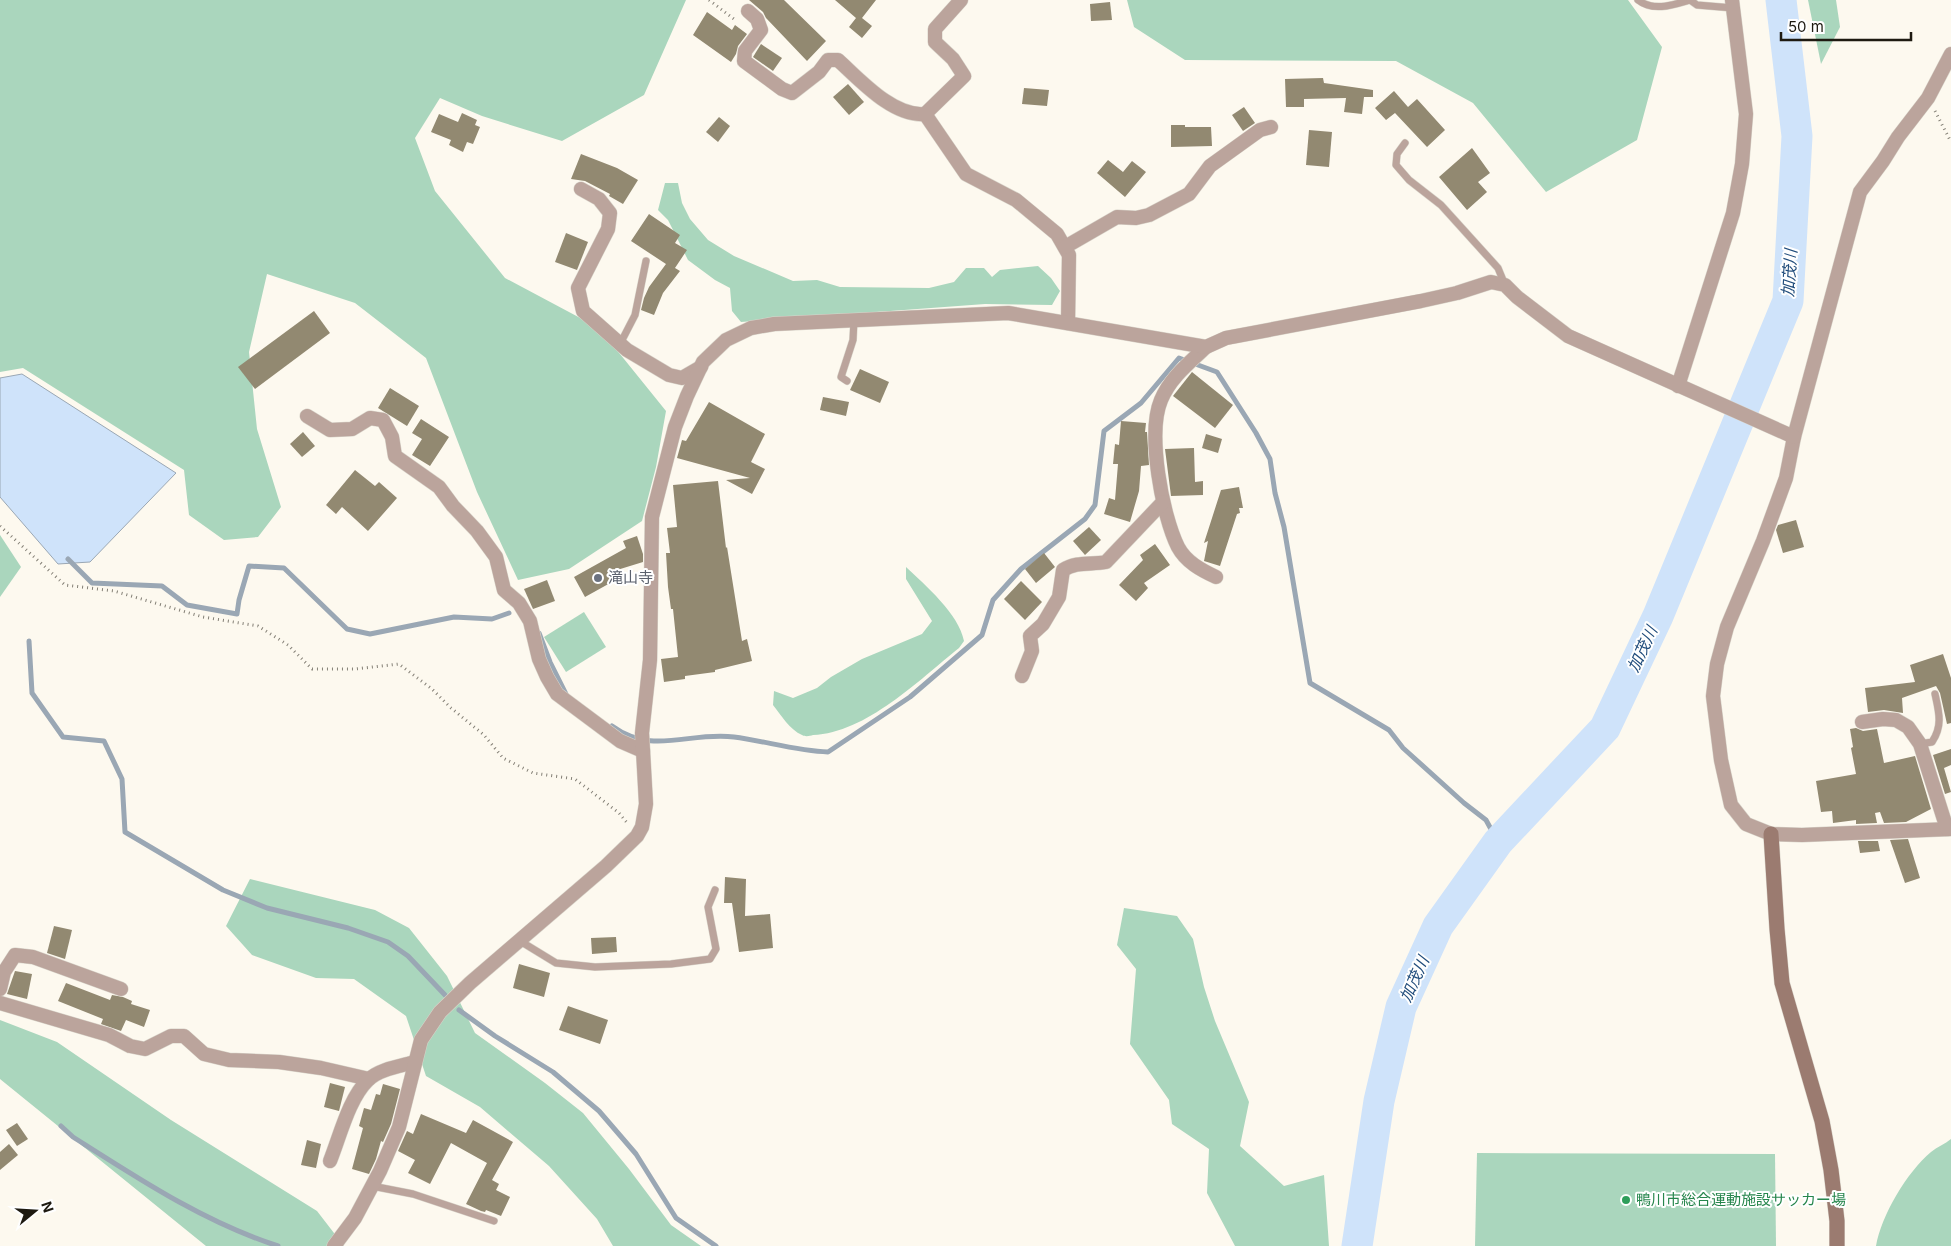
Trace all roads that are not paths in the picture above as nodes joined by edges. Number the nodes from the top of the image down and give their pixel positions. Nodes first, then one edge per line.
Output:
1 (960, 0) edge
2 (1638, 0) edge
3 (1690, 0) edge
4 (1733, 4) edge
5 (748, 11) dead end
6 (1951, 54) edge
7 (925, 114) junction
8 (1271, 127) dead end
9 (1405, 143) dead end
10 (581, 189) dead end
11 (1064, 247) junction
12 (646, 261) dead end
13 (1505, 285) junction
14 (854, 319) junction
15 (1068, 323) junction
16 (620, 344) junction
17 (1206, 347) junction
18 (701, 367) junction
19 (847, 381) dead end
20 (1678, 386) junction
21 (307, 416) dead end
22 (1794, 438) junction
23 (1163, 502) junction
24 (1216, 577) dead end
25 (1022, 676) dead end
26 (1935, 694) dead end
27 (1862, 722) dead end
28 (642, 743) junction
29 (1920, 744) junction
30 (1949, 829) edge
31 (1771, 834) junction
32 (715, 890) dead end
33 (520, 941) junction
34 (0, 989) edge
35 (122, 989) dead end
36 (0, 1003) edge
37 (415, 1062) junction
38 (369, 1079) junction
39 (330, 1160) dead end
40 (372, 1186) junction
41 (494, 1221) dead end
42 (334, 1246) edge
43 (1837, 1246) edge

1 - 7 street
2 - 3 lane
3 - 4 lane
4 - 20 street
5 - 7 street
6 - 22 street
7 - 11 street
8 - 11 street
9 - 13 lane
10 - 16 street
11 - 15 street
12 - 16 lane
13 - 17 street
13 - 20 street
14 - 15 street
14 - 18 street
14 - 19 lane
15 - 17 street
16 - 18 street
17 - 23 street
18 - 28 street
20 - 22 street
21 - 28 street
22 - 31 street
23 - 24 street
23 - 25 street
26 - 29 lane
27 - 29 street
28 - 33 street
29 - 30 street
30 - 31 street
31 - 43 street
32 - 33 lane
33 - 37 street
34 - 35 street
36 - 38 street
37 - 38 street
37 - 40 street
38 - 39 street
40 - 41 lane
40 - 42 street

